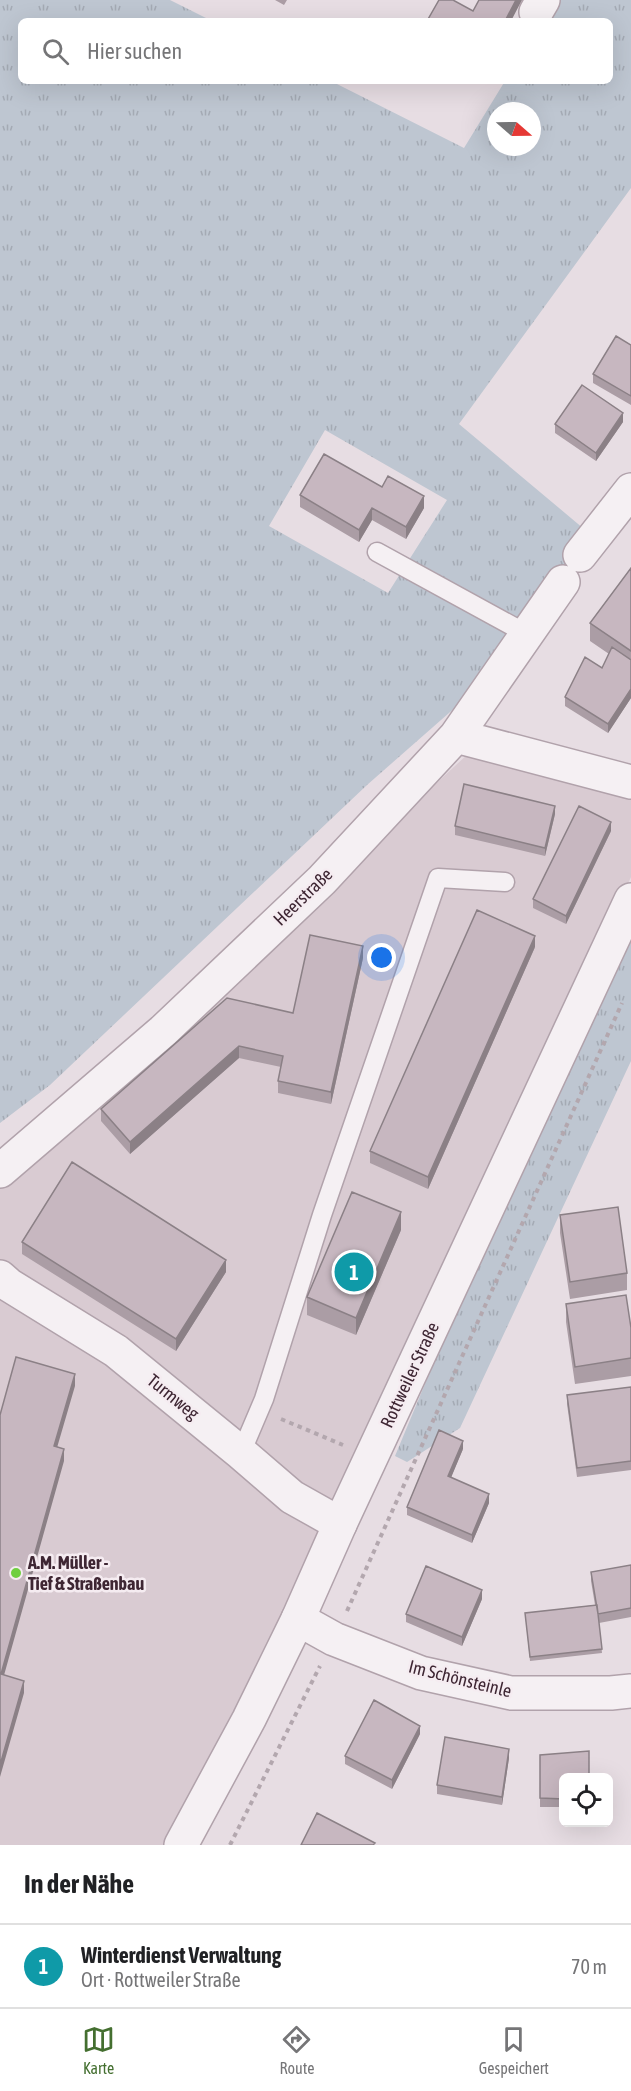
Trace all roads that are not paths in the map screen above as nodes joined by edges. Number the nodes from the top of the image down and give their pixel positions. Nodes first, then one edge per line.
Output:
1 (631, 490) edge
2 (377, 552) dead end
3 (580, 555) dead end
4 (563, 582) dead end
5 (527, 634) junction
6 (456, 736) junction
7 (631, 782) edge
8 (505, 882) dead end
9 (631, 900) edge
10 (0, 1171) edge
11 (0, 1277) edge
12 (241, 1453) junction
13 (340, 1524) junction
14 (298, 1619) junction
15 (631, 1691) edge
16 (181, 1845) edge

1 - 3 street
2 - 5 lane
4 - 5 street, Heerstraße
5 - 6 street, Heerstraße
6 - 7 street
6 - 10 street, Heerstraße
8 - 12 lane
9 - 13 street, Rottweiler Straße
11 - 12 street, Turmweg
12 - 13 street, Turmweg
13 - 14 street, Rottweiler Straße
14 - 15 street, Im Schönsteinle
14 - 16 street, Rottweiler Straße

